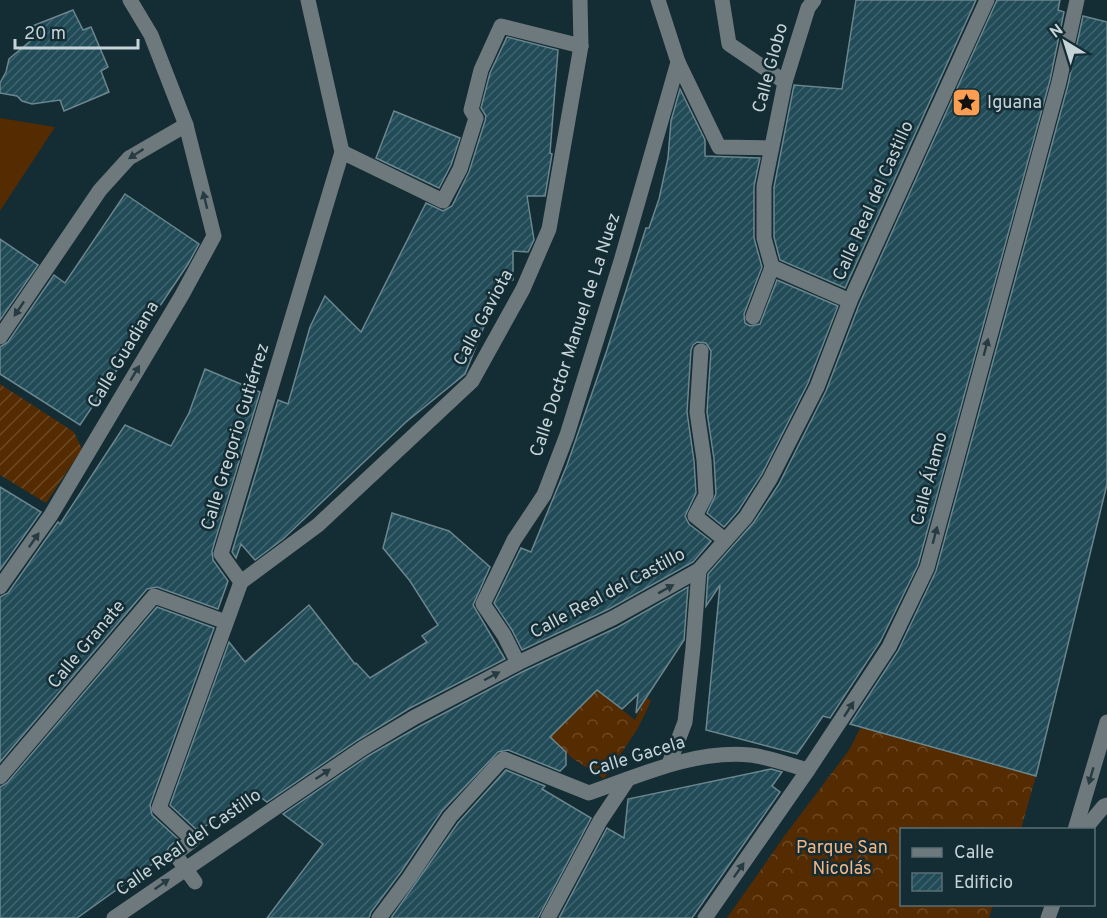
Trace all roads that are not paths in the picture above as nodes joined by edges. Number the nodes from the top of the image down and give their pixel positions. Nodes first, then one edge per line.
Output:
1 (130, 0) edge
2 (309, 0) edge
3 (580, 0) edge
4 (658, 0) edge
5 (722, 0) edge
6 (814, 0) edge
7 (987, 0) edge
8 (1077, 0) edge
9 (581, 46) junction
10 (678, 62) junction
11 (785, 82) junction
12 (186, 125) junction
13 (771, 148) junction
14 (342, 152) junction
15 (772, 267) junction
16 (850, 301) junction
17 (753, 317) dead end
18 (0, 337) edge
19 (701, 351) dead end
20 (725, 540) junction
21 (699, 570) junction
22 (241, 582) junction
23 (0, 587) edge
24 (226, 622) junction
25 (518, 663) junction
26 (1107, 722) edge
27 (669, 764) junction
28 (808, 770) junction
29 (0, 777) edge
30 (628, 779) junction
31 (1107, 805) edge
32 (1076, 828) edge
33 (1086, 828) edge
34 (185, 868) junction
35 (195, 882) dead end
36 (114, 918) edge
37 (379, 918) edge
38 (548, 918) edge
39 (705, 918) edge

1 - 12 street, Calle Guadiana
2 - 14 street, Calle Gregorio Gutiérrez
3 - 9 street, Calle Gaviota
4 - 10 street
5 - 11 street
6 - 11 street, Calle Globo
7 - 16 street, Calle Real del Castillo
28 -> 8 street, Calle Álamo
9 - 14 street
9 - 22 street, Calle Gaviota
10 - 13 street
10 - 25 street, Calle Doctor Manuel de La Nuez
11 - 13 street, Calle Globo
12 -> 18 street
23 -> 12 street, Calle Guadiana
13 - 15 street, Calle Globo
14 - 22 street, Calle Gregorio Gutiérrez
15 - 16 street
15 - 17 street
16 - 20 street, Calle Real del Castillo
19 - 20 street
20 - 21 street, Calle Real del Castillo
25 -> 21 street, Calle Real del Castillo
21 - 27 street
22 - 24 street
24 - 29 street, Calle Granate
24 - 34 street
34 -> 25 street, Calle Real del Castillo
26 -> 32 street
27 - 28 street, Calle Gacela
27 - 30 street, Calle Gacela
39 -> 28 street, Calle Álamo
30 - 37 street, Calle Gacela
30 - 38 street
31 - 33 street
34 - 35 street
36 -> 34 street, Calle Real del Castillo

